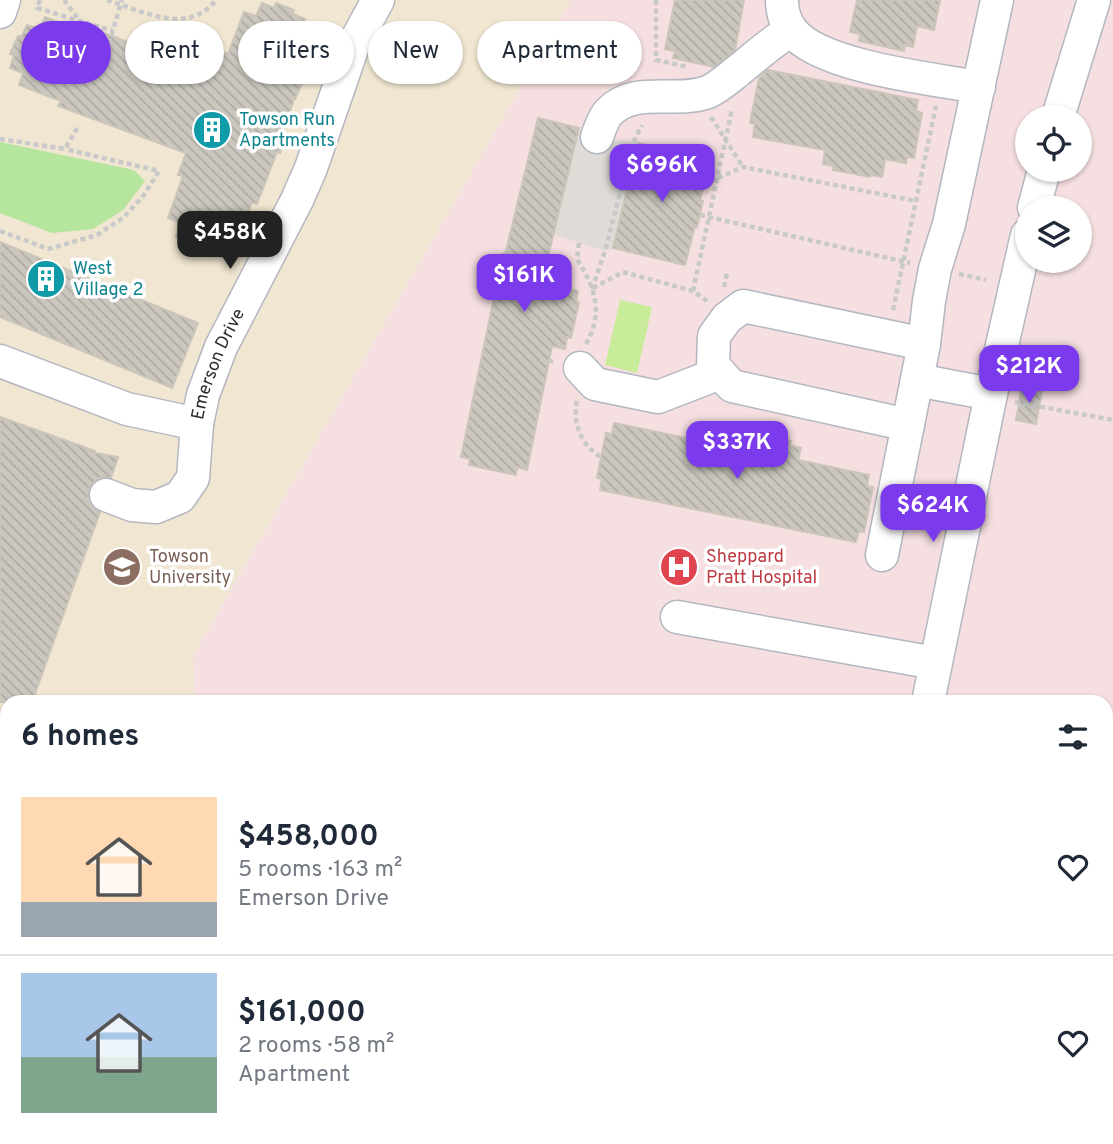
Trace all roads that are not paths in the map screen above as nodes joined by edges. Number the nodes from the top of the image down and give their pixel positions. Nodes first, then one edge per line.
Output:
1 (4, 0) edge
2 (378, 0) edge
3 (782, 0) edge
4 (997, 0) edge
5 (1094, 0) edge
6 (0, 12) edge
7 (791, 30) junction
8 (979, 87) junction
9 (1062, 105) edge
10 (597, 136) dead end
11 (1021, 273) edge
12 (924, 344) junction
13 (0, 361) edge
14 (584, 372) road end
15 (720, 373) junction
16 (917, 380) junction
17 (1001, 398) junction
18 (197, 424) junction
19 (908, 425) junction
20 (106, 495) dead end
21 (882, 555) dead end
22 (677, 617) dead end
23 (935, 663) junction
24 (930, 695) edge
25 (1113, 743) edge
26 (1113, 759) edge

1 - 6 street
2 - 18 street, Emerson Drive
3 - 7 street
4 - 8 street
5 - 9 street
7 - 8 street
7 - 10 street
8 - 12 street
11 - 17 street
12 - 15 street
12 - 16 street
13 - 18 street, Emerson Drive
14 - 15 street
15 - 19 street
16 - 17 street
16 - 19 street
17 - 23 street
18 - 20 street
19 - 21 street
22 - 23 street
23 - 24 street
25 - 26 street

